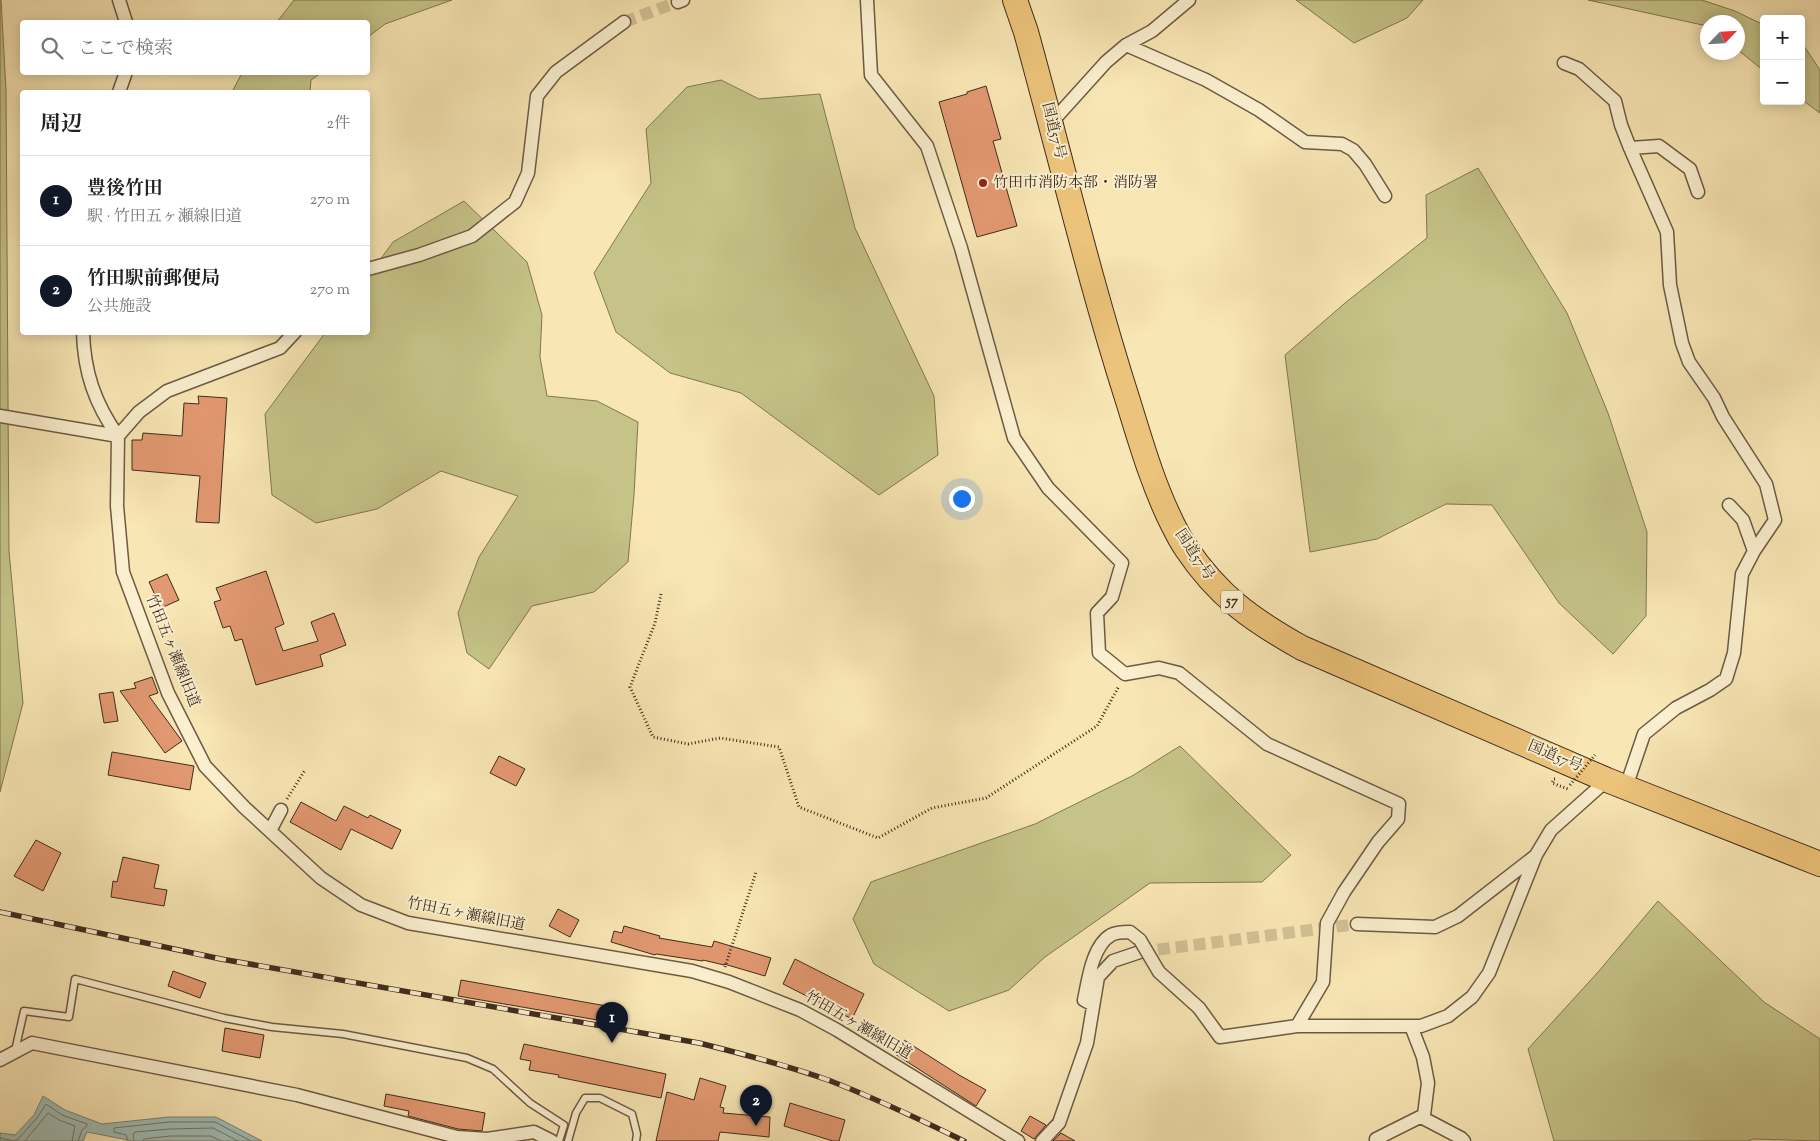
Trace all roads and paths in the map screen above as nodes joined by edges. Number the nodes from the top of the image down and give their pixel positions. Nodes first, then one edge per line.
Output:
1 (119, 0) edge
2 (867, 0) edge
3 (1015, 0) edge
4 (1189, 0) edge
5 (125, 20) edge
6 (624, 22) tunnel mouth
7 (1126, 46) junction
8 (1564, 63) dead end
9 (125, 75) edge
10 (120, 90) edge
11 (1051, 123) junction
12 (1630, 148) junction
13 (1698, 192) dead end
14 (1385, 196) dead end
15 (370, 268) edge
16 (83, 335) edge
17 (292, 335) edge
18 (0, 416) edge
19 (118, 436) junction
20 (1729, 505) dead end
21 (1754, 551) junction
22 (661, 594) dead end
23 (1126, 674) junction
24 (1596, 755) dead end
25 (305, 770) dead end
26 (1554, 779) dead end
27 (1616, 783) junction
28 (281, 810) joint
29 (270, 831) junction
30 (1536, 855) junction
31 (1820, 864) edge
32 (756, 872) dead end
33 (1357, 924) tunnel mouth
34 (1140, 946) junction
35 (724, 970) dead end
36 (1093, 1004) junction
37 (1297, 1026) junction
38 (1411, 1026) junction
39 (15, 1052) junction
40 (0, 1060) edge
41 (1421, 1117) junction
42 (1376, 1139) dead end
43 (552, 1141) edge
44 (559, 1141) edge
45 (568, 1141) edge
46 (636, 1141) edge
47 (1018, 1141) edge
48 (1042, 1141) edge
49 (1464, 1141) edge

1 - 5 street
2 - 23 street
3 - 11 highway, 国道57号 / 57
4 - 7 street
6 - 15 street
7 - 11 street
7 - 14 street
8 - 12 street
9 - 10 street
11 - 27 highway, 国道57号 / 57
12 - 13 street
12 - 21 street
16 - 19 street
17 - 19 street
18 - 19 street
19 - 29 street, 竹田五ヶ瀬線旧道
20 - 21 street
21 - 27 street
22 - 23 path
23 - 37 street
24 - 26 path, bridge
25 - 28 path
27 - 30 street
27 - 31 highway, 国道57号 / 57
28 - 29 street
29 - 47 street, 竹田五ヶ瀬線旧道
30 - 33 street
30 - 38 street
32 - 35 path
34 - 36 street
34 - 36 street
34 - 37 street, bridge
36 - 48 street
37 - 38 street
38 - 41 street
39 - 40 street
39 - 43 street
39 - 44 lane
41 - 42 street
41 - 49 street
45 - 46 lane

